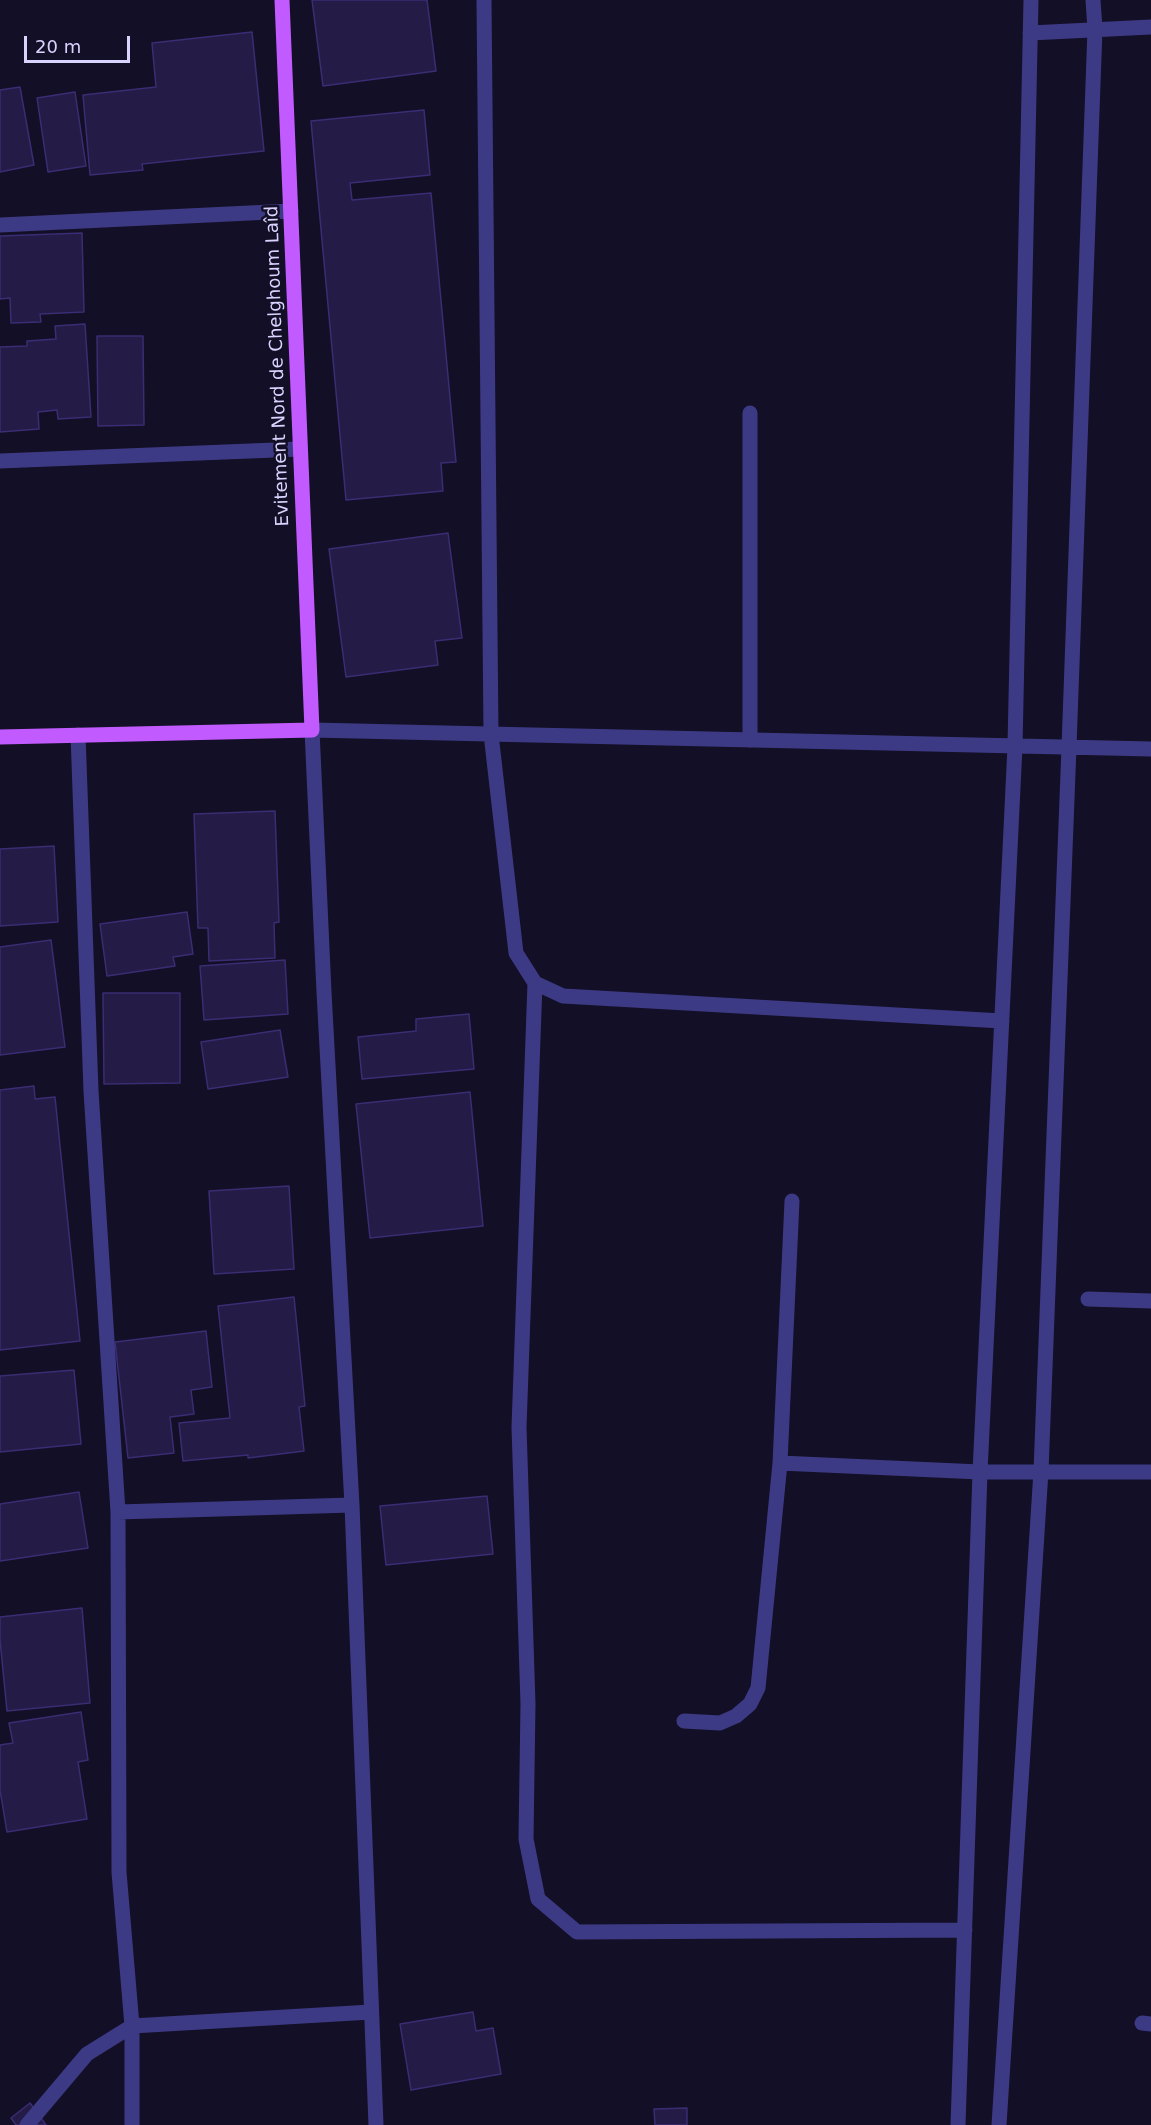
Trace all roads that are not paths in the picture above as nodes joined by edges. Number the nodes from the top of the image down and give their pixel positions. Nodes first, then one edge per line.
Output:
1 (282, 0) edge
2 (484, 0) edge
3 (1031, 0) edge
4 (1093, 0) edge
5 (1151, 27) edge
6 (1095, 29) junction
7 (1030, 33) junction
8 (291, 211) junction
9 (0, 225) edge
10 (750, 413) dead end
11 (300, 449) junction
12 (0, 461) edge
13 (312, 730) junction
14 (491, 734) junction
15 (78, 735) junction
16 (0, 737) edge
17 (750, 740) junction
18 (1015, 746) junction
19 (1069, 747) junction
20 (1151, 749) edge
21 (535, 983) junction
22 (1002, 1021) junction
23 (792, 1201) dead end
24 (1088, 1299) dead end
25 (1151, 1301) edge
26 (780, 1464) junction
27 (1041, 1471) junction
28 (1151, 1472) edge
29 (980, 1473) junction
30 (352, 1505) junction
31 (118, 1512) junction
32 (684, 1721) dead end
33 (965, 1930) junction
34 (371, 2012) junction
35 (132, 2026) junction
36 (27, 2125) edge
37 (132, 2125) edge
38 (376, 2125) edge
39 (958, 2125) edge
40 (999, 2125) edge

1 - 8 main road, Evitement Nord de Chelghoum Laîd
2 - 14 street
3 - 7 street
4 - 6 street
5 - 6 street
6 - 7 street
6 - 19 street
7 - 18 street
8 - 9 street
8 - 11 main road, Evitement Nord de Chelghoum Laîd
10 - 17 street
11 - 12 street
11 - 13 main road, Evitement Nord de Chelghoum Laîd
13 - 14 street
13 - 15 main road
13 - 30 street
14 - 17 street
14 - 21 street
15 - 16 main road
15 - 31 street
17 - 18 street
18 - 19 street
18 - 22 street
19 - 20 street
19 - 27 street
21 - 22 street
21 - 33 street
22 - 29 street
23 - 26 street
24 - 25 street
26 - 29 street
26 - 32 street
27 - 28 street
27 - 29 street
27 - 40 street
29 - 33 street
30 - 31 street
30 - 34 street
31 - 35 street
33 - 39 street
34 - 35 street
34 - 38 street
35 - 36 street
35 - 37 street

